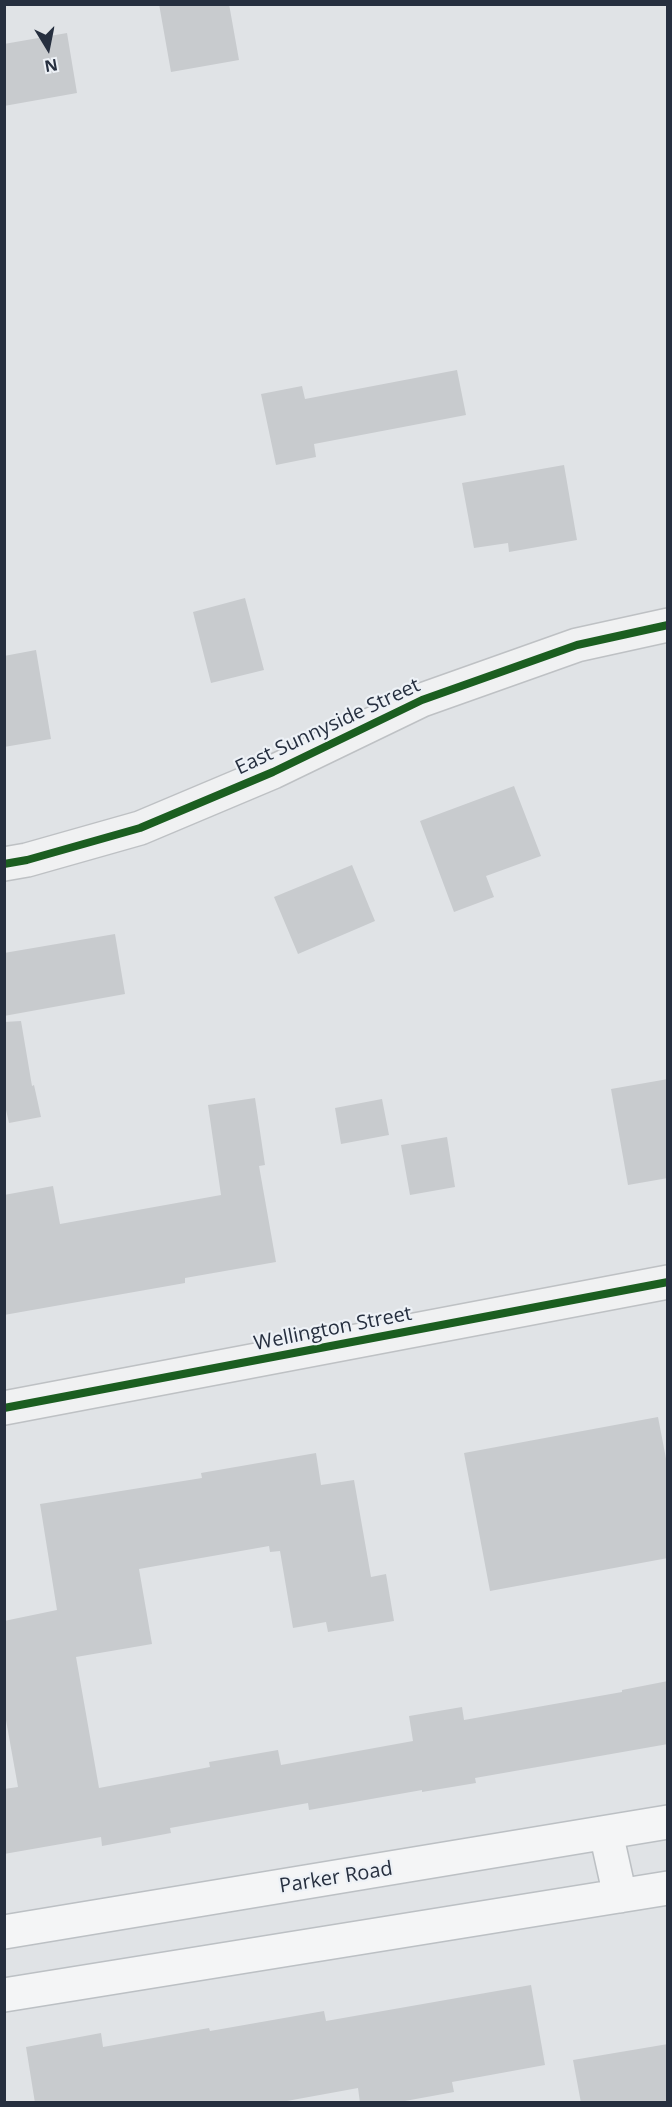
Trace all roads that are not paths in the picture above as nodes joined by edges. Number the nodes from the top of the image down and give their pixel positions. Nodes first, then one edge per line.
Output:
1 (668, 624) edge
2 (4, 864) edge
3 (668, 1282) edge
4 (4, 1408) edge
5 (668, 1822) edge
6 (606, 1833) junction
7 (668, 1888) edge
8 (620, 1896) junction
9 (4, 1932) edge
10 (4, 1995) edge

1 - 2 street, East Sunnyside Street
3 - 4 street, Wellington Street
5 - 6 main road, Parker Road
6 - 8 main road
6 - 9 main road, Parker Road
7 - 8 main road
8 - 10 main road

